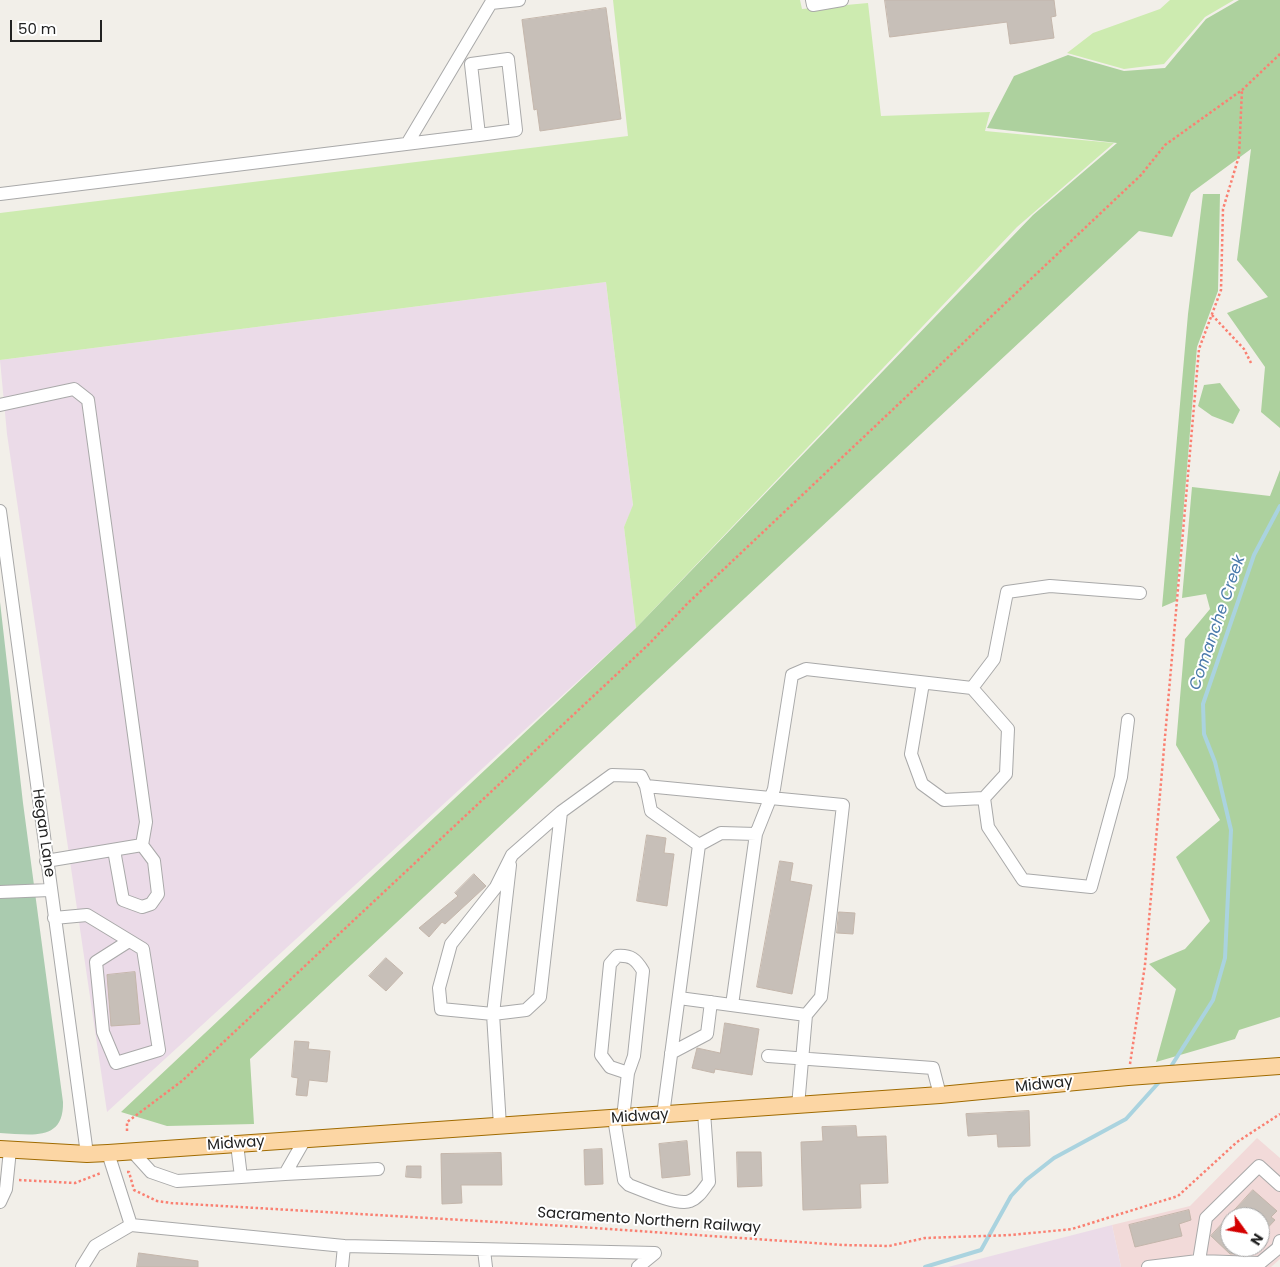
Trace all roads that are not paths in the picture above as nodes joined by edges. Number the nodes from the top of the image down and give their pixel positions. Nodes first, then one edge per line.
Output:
1 (519, 0) edge
2 (812, 0) edge
3 (842, 0) edge
4 (459, 57) junction
5 (471, 64) junction
6 (479, 135) junction
7 (407, 144) junction
8 (0, 194) edge
9 (0, 405) edge
10 (0, 511) edge
11 (1140, 593) dead end
12 (923, 683) junction
13 (972, 688) junction
14 (1128, 720) dead end
15 (646, 786) junction
16 (770, 798) junction
17 (984, 798) junction
18 (562, 812) junction
19 (756, 834) junction
20 (142, 845) junction
21 (699, 845) junction
22 (114, 850) junction
23 (512, 855) junction
24 (46, 861) junction
25 (50, 890) junction
26 (0, 892) edge
27 (54, 918) junction
28 (129, 941) junction
29 (679, 998) junction
30 (711, 1002) junction
31 (732, 1004) junction
32 (493, 1014) junction
33 (806, 1015) junction
34 (671, 1053) junction
35 (768, 1056) dead end
36 (802, 1060) junction
37 (1280, 1066) edge
38 (628, 1073) junction
39 (940, 1096) junction
40 (798, 1106) junction
41 (704, 1112) junction
42 (663, 1115) junction
43 (619, 1118) junction
44 (500, 1126) junction
45 (305, 1139) junction
46 (237, 1144) junction
47 (5, 1150) edge
48 (132, 1151) junction
49 (108, 1153) junction
50 (87, 1154) junction
51 (378, 1169) dead end
52 (285, 1174) junction
53 (240, 1177) junction
54 (1280, 1185) edge
55 (0, 1202) edge
56 (131, 1225) junction
57 (1280, 1242) edge
58 (344, 1246) junction
59 (484, 1250) junction
60 (1198, 1264) edge
61 (82, 1267) edge
62 (342, 1267) edge
63 (486, 1267) edge
64 (638, 1267) edge
65 (1148, 1267) edge

1 - 4 street
2 - 3 street
4 - 5 street
4 - 7 street
5 - 6 street
5 - 6 street
6 - 7 street
7 - 8 street
9 - 20 street
10 - 24 street, Hegan Lane
11 - 13 street
12 - 13 street
12 - 16 street
12 - 17 street
13 - 17 street
14 - 17 street
15 - 16 street
15 - 18 street
15 - 21 street
16 - 19 street
16 - 33 street
18 - 23 street
18 - 32 street
19 - 21 street
19 - 31 street
20 - 22 street
20 - 22 street
21 - 29 street
22 - 24 street
23 - 32 street
23 - 32 street
24 - 25 street, Hegan Lane
25 - 26 street
25 - 27 street, Hegan Lane
27 - 28 street
27 - 50 street, Hegan Lane
28 - 28 street
29 - 30 street
29 - 34 street
30 - 31 street
30 - 34 street
31 - 33 street
32 - 44 street
33 - 36 street
34 - 42 street
35 - 36 street
36 - 39 street
36 - 40 street
37 - 39 main road, Midway
38 - 38 street
38 - 43 street
39 - 40 main road, Midway
40 - 41 main road, Midway
41 - 42 main road, Midway
41 - 43 street
42 - 43 main road, Midway
43 - 44 main road, Midway
44 - 45 main road, Midway
45 - 46 main road, Midway
45 - 52 street
46 - 48 main road, Midway
46 - 53 street
47 - 50 main road, Midway
47 - 55 street
48 - 49 main road, Midway
48 - 53 street
49 - 50 main road, Midway
49 - 56 street
51 - 52 street
52 - 53 street
54 - 60 street
56 - 58 street
56 - 61 street
57 - 60 street
58 - 59 street
58 - 62 street
59 - 63 street
59 - 64 street
60 - 65 street

